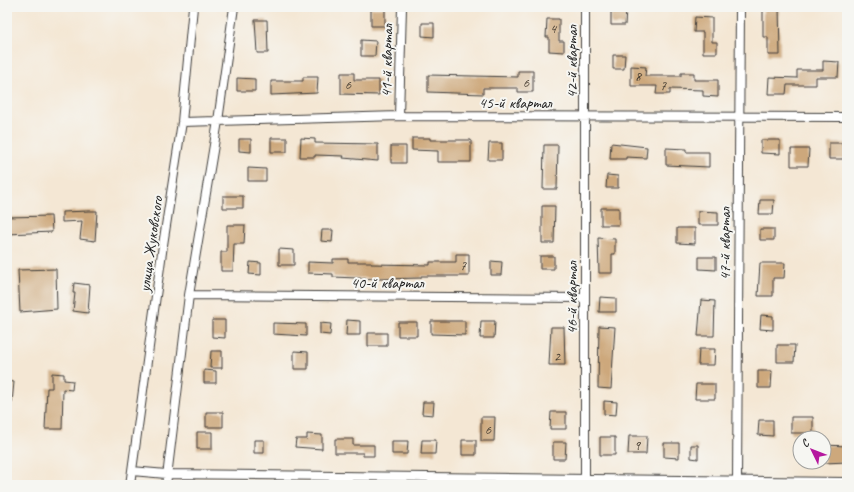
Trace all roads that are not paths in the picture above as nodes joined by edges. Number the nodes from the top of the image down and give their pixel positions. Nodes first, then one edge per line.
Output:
1 (193, 7) edge
2 (234, 7) edge
3 (402, 7) edge
4 (585, 7) edge
5 (740, 7) edge
6 (399, 116) junction
7 (585, 117) junction
8 (739, 117) junction
9 (847, 117) edge
10 (218, 121) junction
11 (182, 122) junction
12 (189, 295) junction
13 (585, 298) junction
14 (132, 471) junction
15 (166, 474) junction
16 (737, 481) junction
17 (847, 482) edge
18 (585, 483) edge
19 (130, 485) edge
20 (166, 485) edge

1 - 11 street, улица Жуковского
2 - 10 street
3 - 6 street, 41-й квартал
4 - 7 street, 42-й квартал
5 - 8 street, 47-й квартал
6 - 7 street, 45-й квартал
6 - 10 street, 45-й квартал
7 - 8 street, 45-й квартал
7 - 13 street, 46-й квартал
8 - 9 street, 45-й квартал
8 - 16 street, 47-й квартал
10 - 11 street, 45-й квартал
10 - 12 street
11 - 14 street, улица Жуковского
12 - 13 street, 40-й квартал
12 - 15 street
13 - 18 street, 46-й квартал
14 - 15 street
14 - 19 street, улица Жуковского
15 - 18 street
15 - 20 street
16 - 17 street
16 - 18 street

